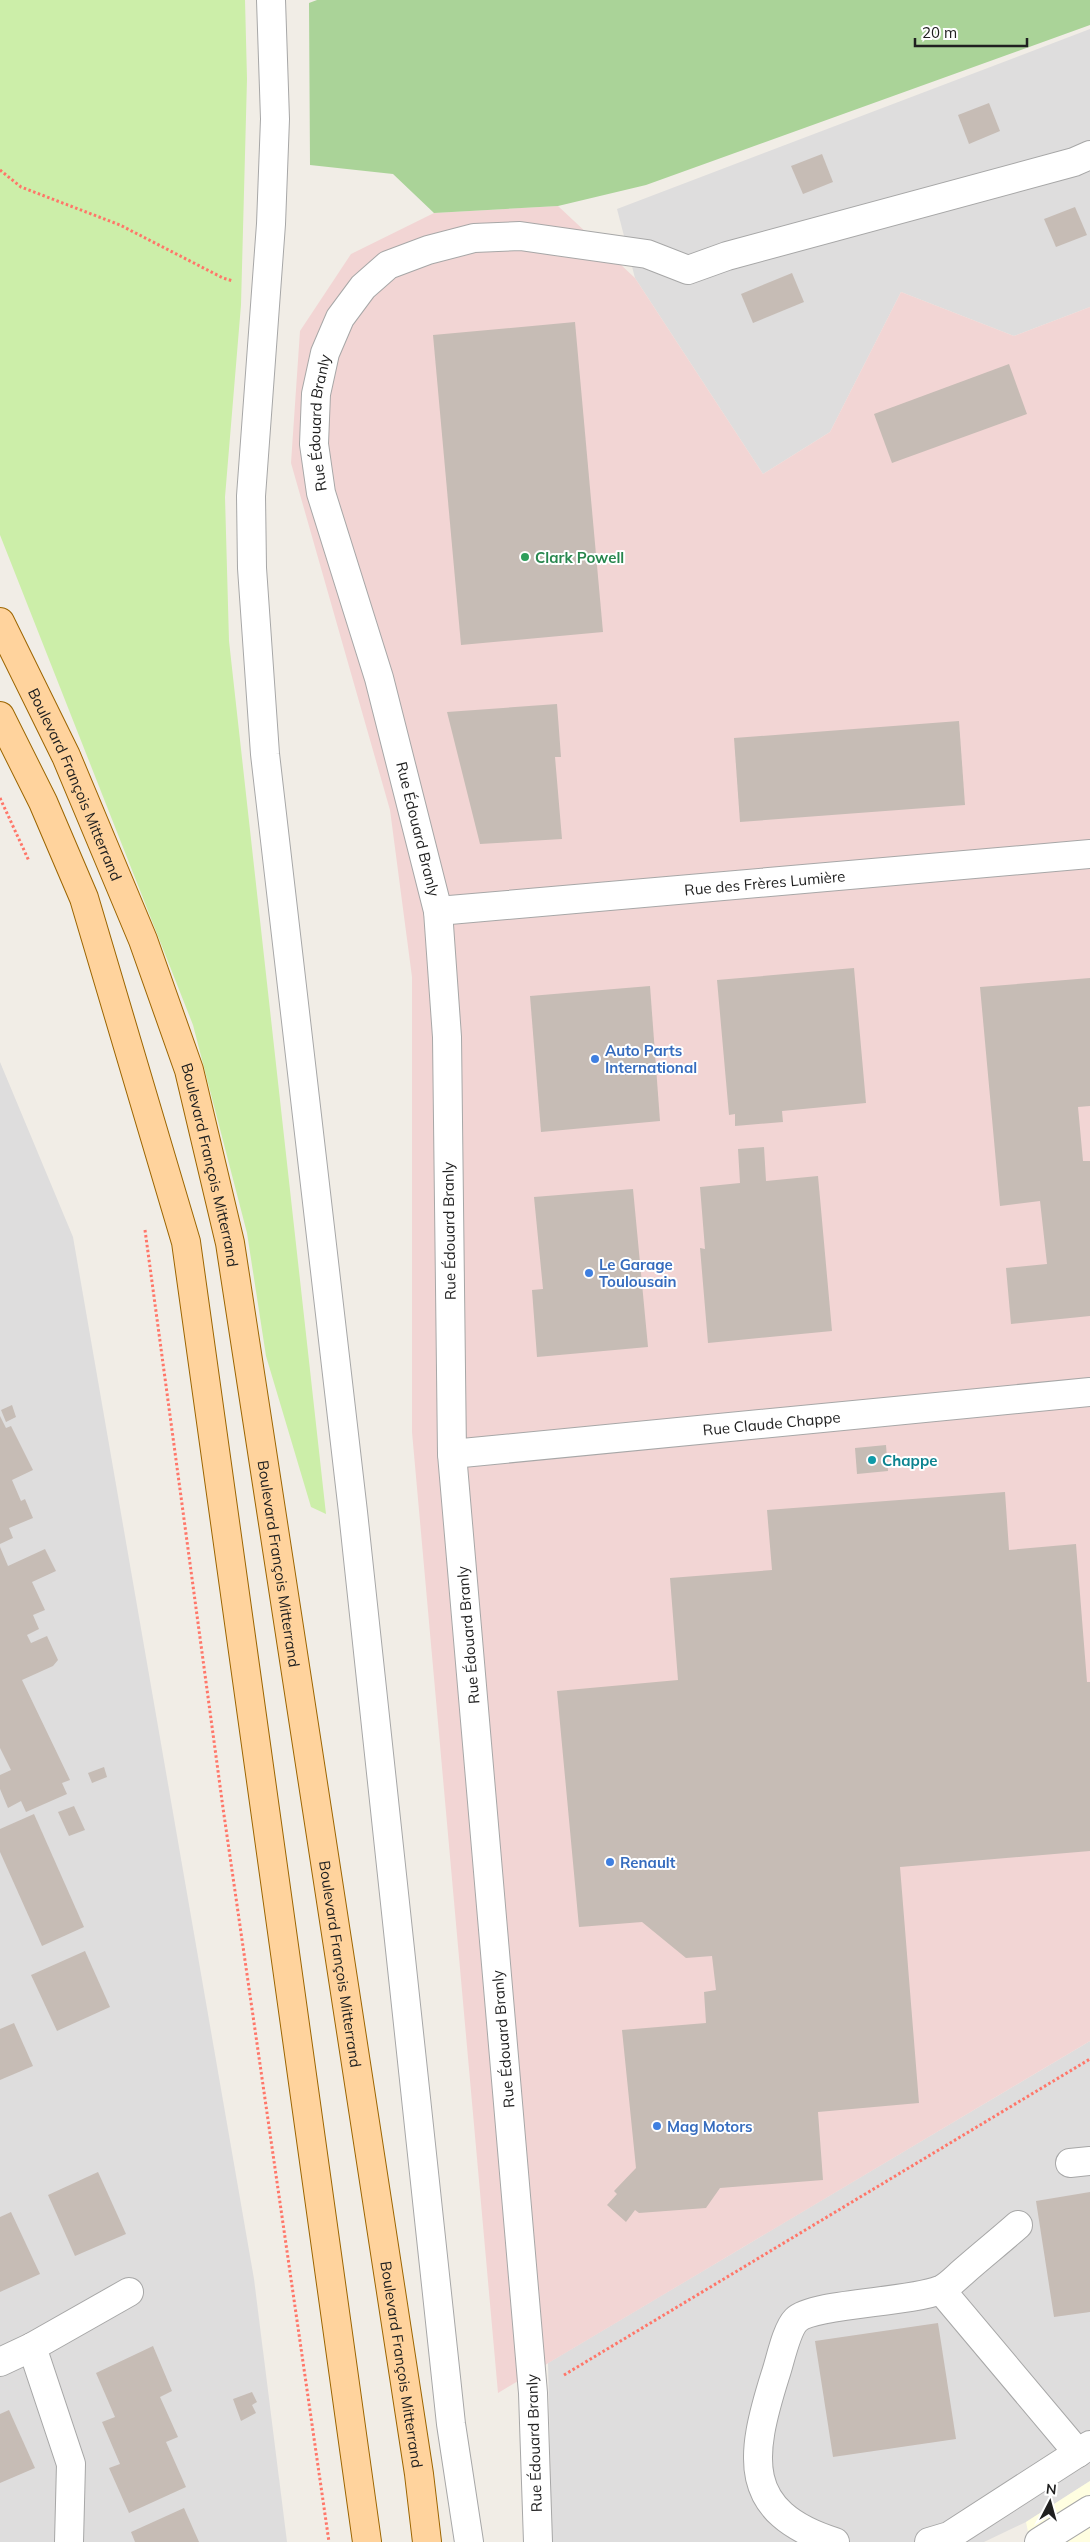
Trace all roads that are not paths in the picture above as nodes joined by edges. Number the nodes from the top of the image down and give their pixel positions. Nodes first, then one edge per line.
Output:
1 (271, 0) edge
2 (1090, 155) edge
3 (0, 622) edge
4 (0, 716) edge
5 (1090, 854) edge
6 (438, 911) junction
7 (1090, 1392) edge
8 (452, 1454) junction
9 (1018, 2225) dead end
10 (942, 2290) junction
11 (130, 2292) dead end
12 (32, 2347) junction
13 (0, 2362) edge
14 (1084, 2449) edge
15 (1090, 2510) edge
16 (942, 2540) edge
17 (69, 2542) edge
18 (367, 2542) edge
19 (427, 2542) edge
20 (470, 2542) edge
21 (538, 2542) edge
22 (835, 2542) edge
23 (1039, 2542) edge

1 - 20 street
2 - 6 street, Rue Édouard Branly
3 - 19 main road, Boulevard François Mitterrand
4 - 18 main road
5 - 6 street, Rue des Frères Lumière
6 - 8 street, Rue Édouard Branly
7 - 8 street, Rue Claude Chappe
8 - 21 street, Rue Édouard Branly
9 - 10 street
10 - 14 street
10 - 22 street
11 - 12 street
12 - 13 street
12 - 17 street
14 - 16 street
15 - 23 street

